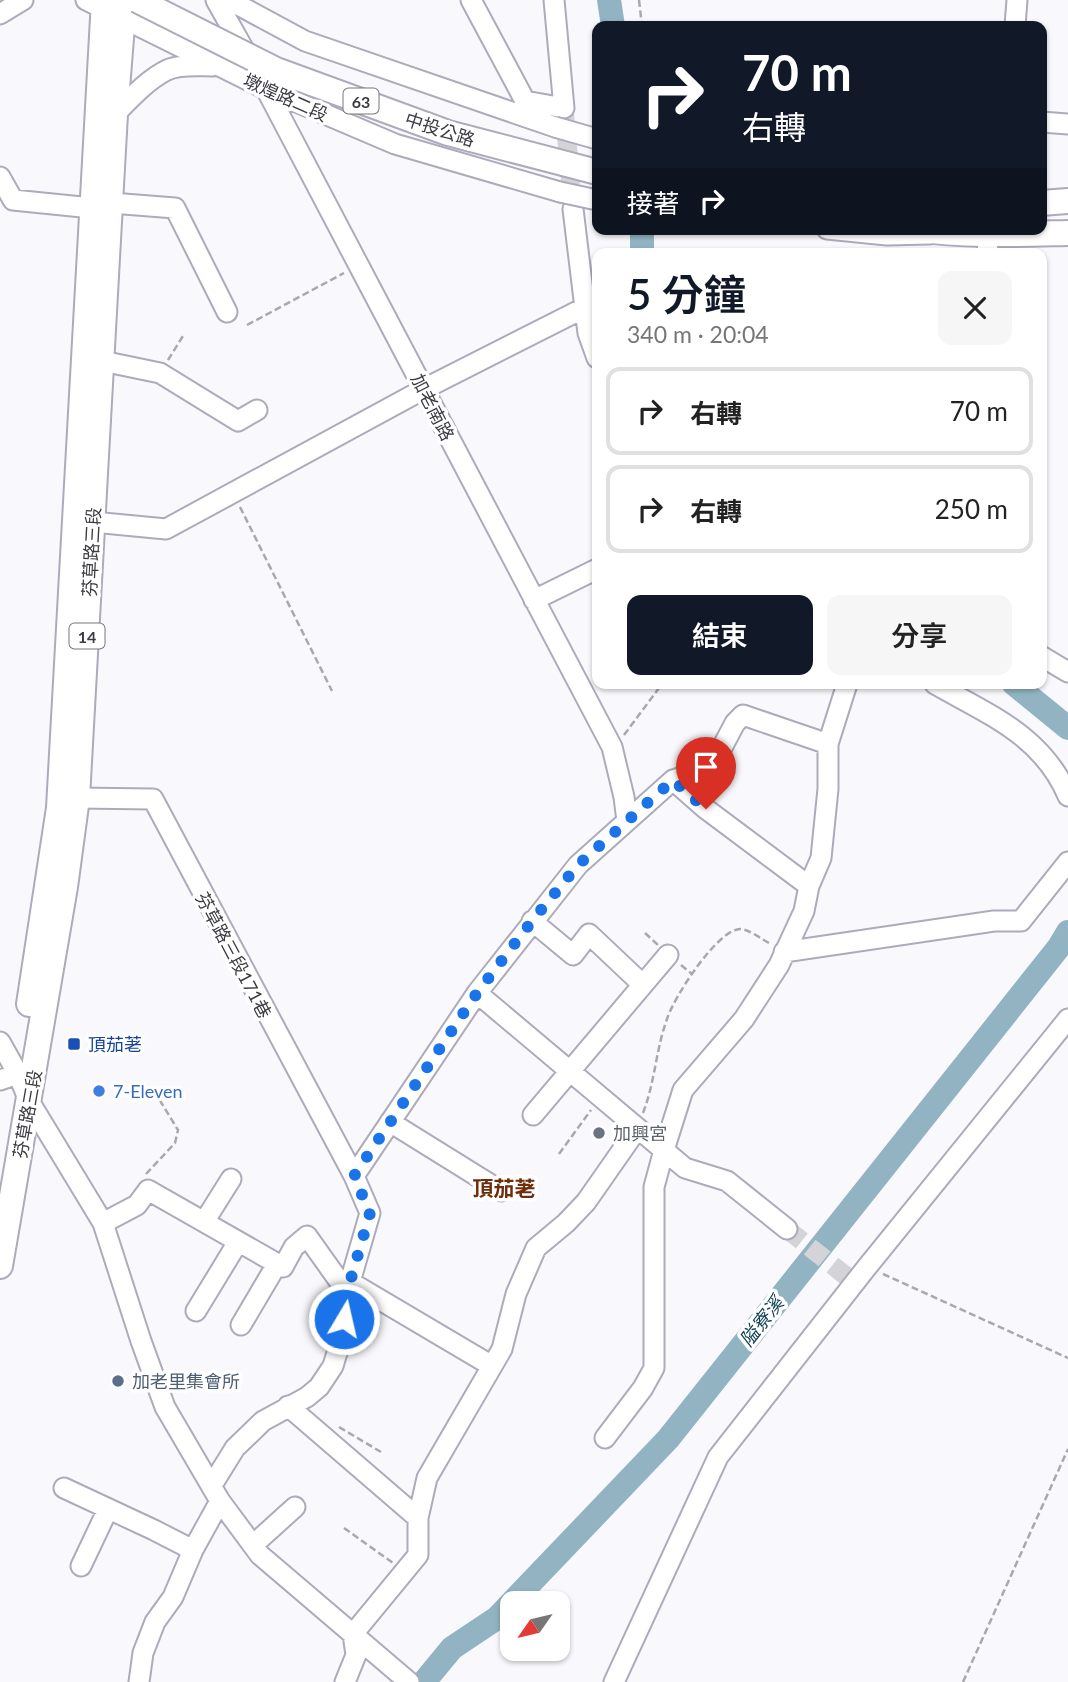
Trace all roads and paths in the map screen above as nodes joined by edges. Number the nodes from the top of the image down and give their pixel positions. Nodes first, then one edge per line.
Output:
1 (23, 0) edge
2 (169, 0) edge
3 (216, 0) edge
4 (229, 0) edge
5 (471, 0) edge
6 (555, 0) edge
7 (639, 0) edge
8 (1017, 0) edge
9 (113, 5) edge
10 (0, 14) edge
11 (641, 21) edge
12 (1015, 21) edge
13 (216, 66) junction
14 (266, 89) junction
15 (115, 114) junction
16 (1047, 122) edge
17 (1068, 124) edge
18 (592, 138) edge
19 (592, 155) edge
20 (592, 171) edge
21 (0, 177) edge
22 (592, 199) edge
23 (1068, 201) edge
24 (1047, 203) edge
25 (102, 205) junction
26 (573, 209) tunnel mouth
27 (1068, 233) edge
28 (959, 235) edge
29 (1041, 235) edge
30 (1047, 235) edge
31 (988, 239) edge
32 (359, 265) junction
33 (584, 308) junction
34 (227, 312) dead end
35 (247, 325) dead end
36 (183, 336) dead end
37 (592, 345) edge
38 (103, 361) junction
39 (160, 373) junction
40 (424, 389) junction
41 (257, 410) dead end
42 (232, 492) junction
43 (93, 522) junction
44 (592, 571) edge
45 (534, 600) junction
46 (1047, 660) edge
47 (1068, 672) edge
48 (658, 689) edge
49 (845, 689) edge
50 (944, 689) edge
51 (332, 691) dead end
52 (828, 744) junction
53 (612, 747) junction
54 (673, 780) junction
55 (1068, 796) edge
56 (77, 798) junction
57 (627, 821) junction
58 (1068, 862) edge
59 (809, 886) junction
60 (532, 921) junction
61 (784, 952) junction
62 (668, 955) dead end
63 (642, 984) junction
64 (477, 993) junction
65 (1068, 1018) edge
66 (0, 1042) edge
67 (570, 1071) junction
68 (9, 1077) edge
69 (601, 1097) junction
70 (159, 1099) dead end
71 (29, 1101) junction
72 (533, 1115) dead end
73 (390, 1122) junction
74 (637, 1129) junction
75 (664, 1150) junction
76 (559, 1154) dead end
77 (0, 1170) edge
78 (146, 1173) dead end
79 (354, 1176) junction
80 (231, 1179) dead end
81 (501, 1191) dead end
82 (204, 1222) junction
83 (103, 1223) junction
84 (787, 1229) tunnel mouth
85 (238, 1242) junction
86 (276, 1264) junction
87 (0, 1266) edge
88 (857, 1275) junction
89 (349, 1289) junction
90 (197, 1311) dead end
91 (241, 1325) dead end
92 (1068, 1358) edge
93 (492, 1366) junction
94 (288, 1406) junction
95 (605, 1438) dead end
96 (1068, 1449) edge
97 (64, 1488) dead end
98 (216, 1493) junction
99 (295, 1507) dead end
100 (108, 1509) junction
101 (418, 1518) junction
102 (344, 1528) dead end
103 (253, 1545) junction
104 (192, 1550) junction
105 (81, 1566) dead end
106 (404, 1571) junction
107 (360, 1641) junction
108 (139, 1682) edge
109 (345, 1682) edge
110 (409, 1682) edge
111 (614, 1682) edge
112 (963, 1682) edge

1 - 10 street
2 - 19 main road, 中投公路 / 63
3 - 14 street, 加老南路
4 - 18 street, bridge
5 - 6 street
7 - 11 path
8 - 12 street
9 - 13 street, 墩煌路二段
9 - 15 main road, 芬草路三段 / 14
9 - 20 main road, 中投公路 / 63, bridge
9 - 25 main road, 芬草路三段 / 14
13 - 14 street, 墩煌路二段
13 - 15 street
14 - 22 street, 墩煌路二段, bridge
14 - 32 street, 加老南路
15 - 25 main road, 芬草路三段 / 14
16 - 17 street
21 - 25 street
23 - 24 main road
25 - 34 street
25 - 38 main road, 芬草路三段 / 14
25 - 68 main road, 芬草路三段 / 14
26 - 33 street
27 - 30 main road
28 - 31 main road
29 - 31 main road
32 - 35 path
32 - 40 street, 加老南路
33 - 37 street
33 - 40 street
36 - 39 path
38 - 39 street
38 - 43 main road, 芬草路三段 / 14
39 - 41 street
40 - 42 street
40 - 45 street, 加老南路
42 - 43 street
42 - 51 path
43 - 56 main road, 芬草路三段 / 14
44 - 45 street
45 - 53 street, 加老南路
46 - 47 street
48 - 53 path
49 - 52 street
50 - 55 street
52 - 54 street
52 - 59 street
53 - 57 street, 加老南路
54 - 57 street
54 - 59 street
56 - 71 main road, 芬草路三段 / 14
56 - 79 street, 芬草路三段171巷
57 - 60 street
58 - 61 street
59 - 61 street
60 - 63 street
60 - 64 street
61 - 74 path
61 - 75 street
62 - 63 street
63 - 67 street
64 - 67 street
64 - 73 street
65 - 88 street
66 - 68 street
67 - 69 street
67 - 72 street
68 - 71 street
68 - 77 main road, 芬草路三段 / 14
69 - 74 street
69 - 76 path
70 - 78 path
71 - 83 street
71 - 87 main road, 芬草路三段 / 14
73 - 79 street
73 - 81 street
74 - 75 street
74 - 93 street
75 - 84 street
75 - 95 street
79 - 89 street
80 - 82 street
82 - 83 street
82 - 85 street
83 - 98 street
85 - 86 street
85 - 90 street
86 - 89 street
86 - 91 street
88 - 92 path
88 - 111 street
89 - 93 street
89 - 94 street
93 - 101 street
94 - 98 street
94 - 101 street
96 - 112 path
97 - 100 street
98 - 103 street
98 - 104 street
99 - 103 street
100 - 104 street
100 - 105 street
101 - 106 street
102 - 106 path
103 - 107 street
104 - 108 street
106 - 107 street
107 - 109 street
107 - 110 street

